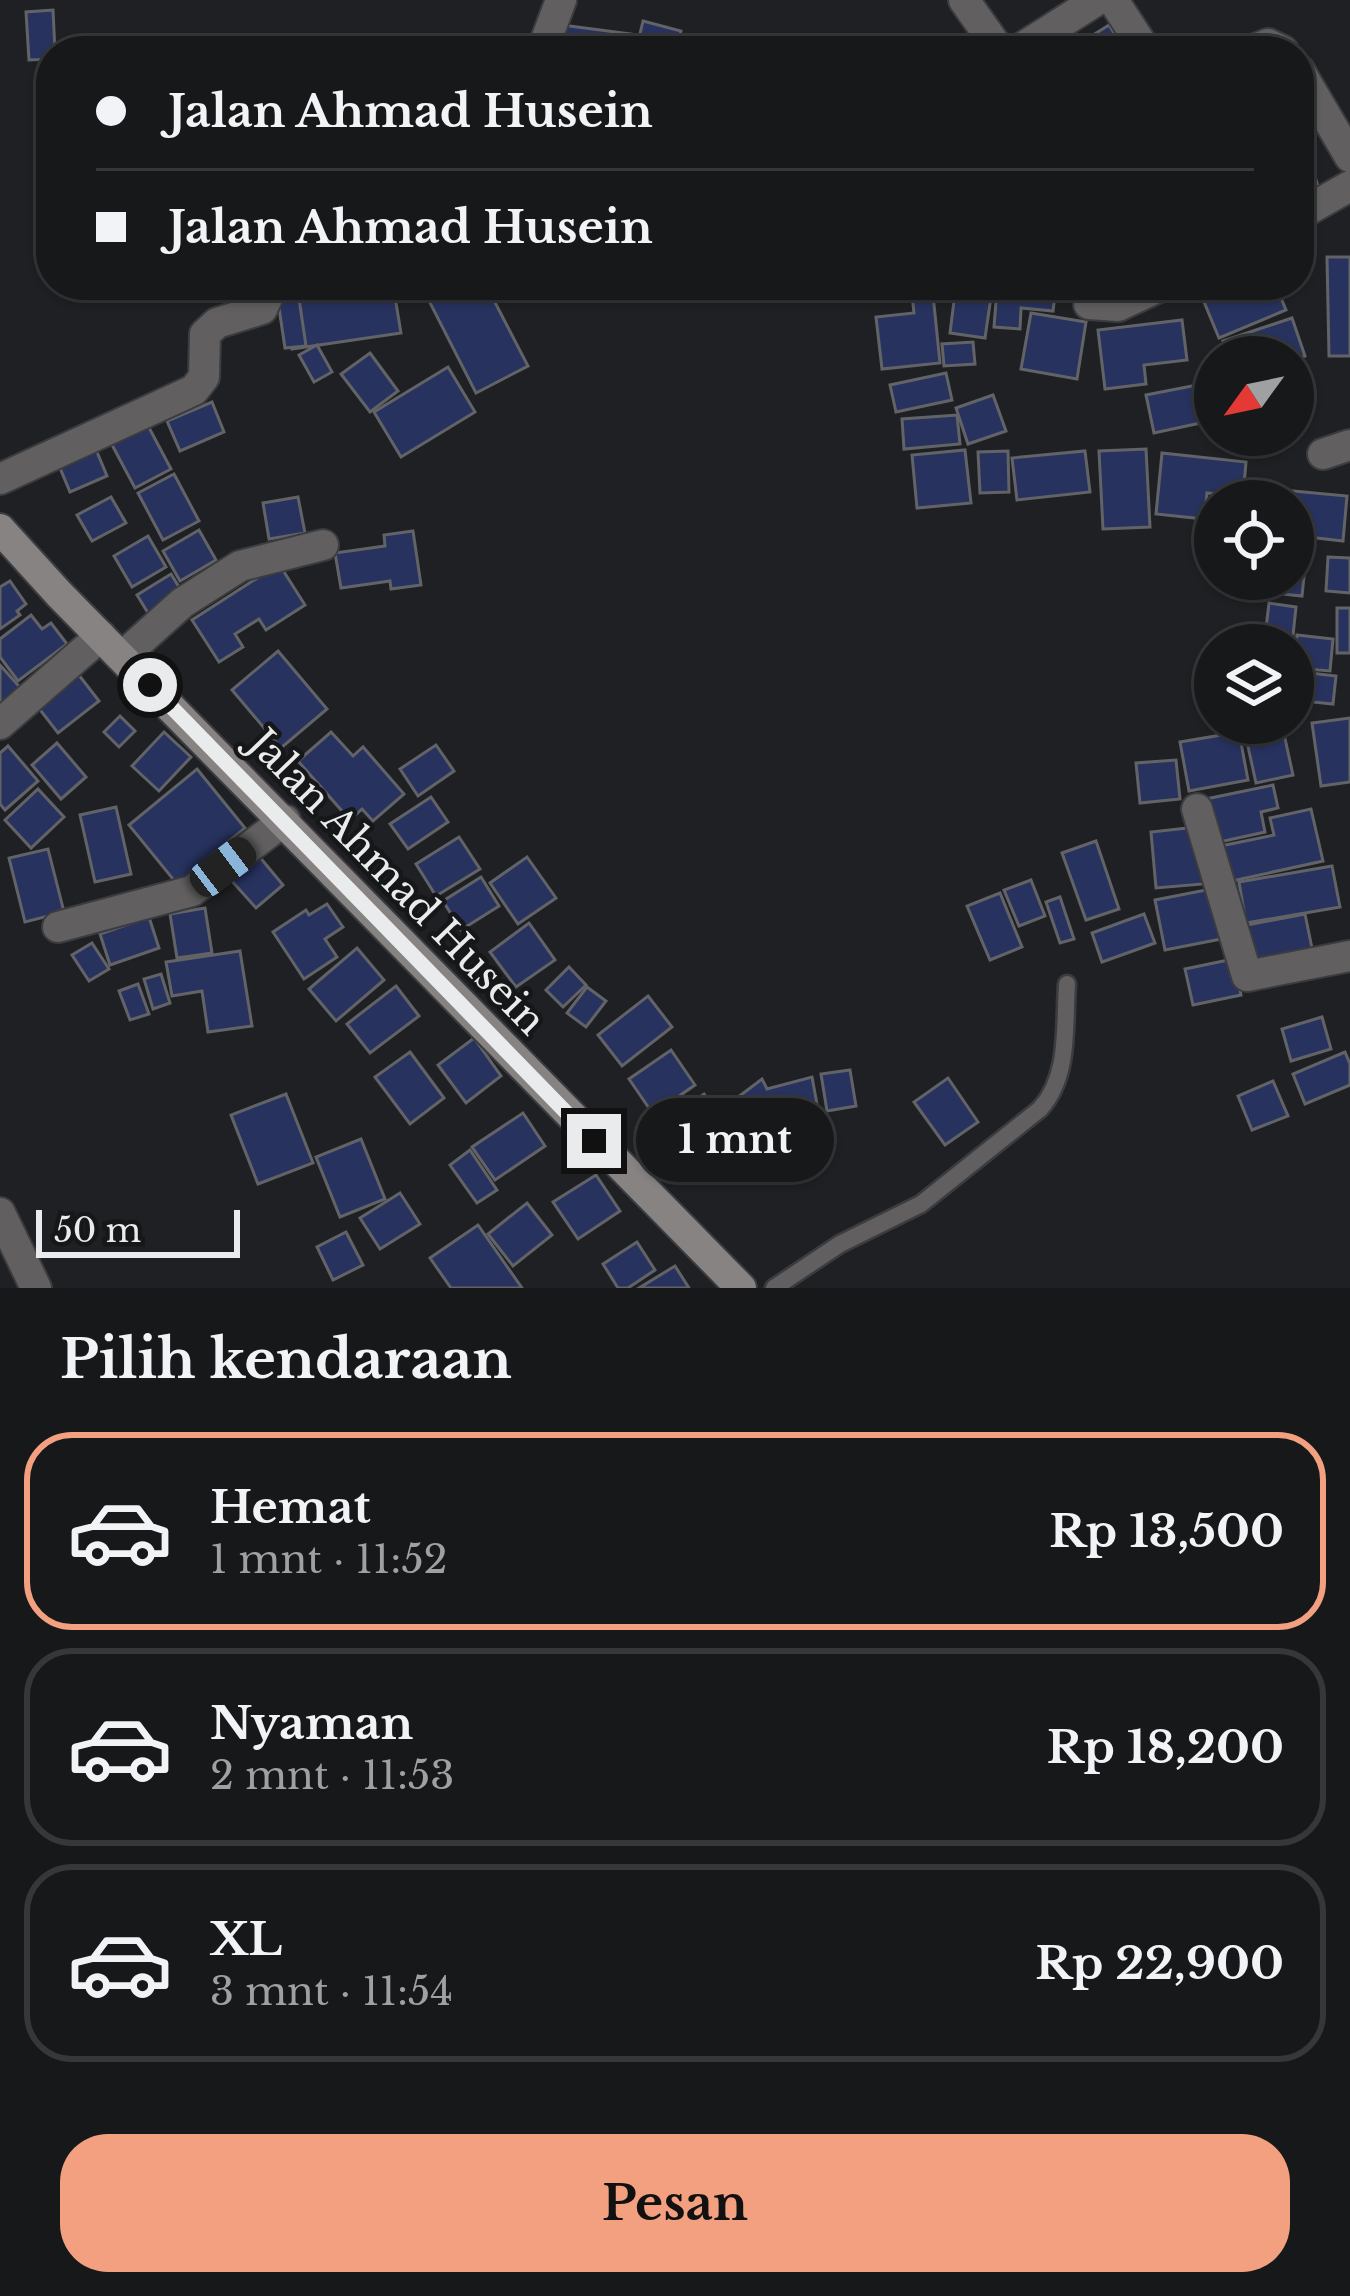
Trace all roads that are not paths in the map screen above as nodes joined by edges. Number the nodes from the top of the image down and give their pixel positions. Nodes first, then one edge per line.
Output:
1 (561, 0) edge
2 (964, 0) edge
3 (1096, 0) edge
4 (1113, 0) edge
5 (548, 36) edge
6 (989, 36) edge
7 (1041, 36) edge
8 (1136, 36) edge
9 (1314, 96) edge
10 (1350, 157) edge
11 (1350, 186) edge
12 (1314, 206) edge
13 (266, 300) edge
14 (1131, 300) edge
15 (1089, 304) dead end
16 (0, 479) edge
17 (0, 529) edge
18 (323, 544) dead end
19 (112, 647) junction
20 (0, 724) edge
21 (1197, 809) dead end
22 (285, 820) junction
23 (58, 927) dead end
24 (1350, 956) edge
25 (1067, 984) dead end
26 (0, 1214) edge
27 (35, 1288) edge
28 (741, 1288) edge
29 (774, 1288) edge

1 - 5 street
2 - 6 street
3 - 7 street
4 - 8 street
9 - 10 street
11 - 12 street
13 - 16 street
14 - 15 street
17 - 19 main road, Jalan Ahmad Husein
18 - 19 street
19 - 20 street
19 - 22 main road, Jalan Ahmad Husein
21 - 24 street
22 - 23 street
22 - 28 main road, Jalan Ahmad Husein
25 - 29 lane
26 - 27 street

